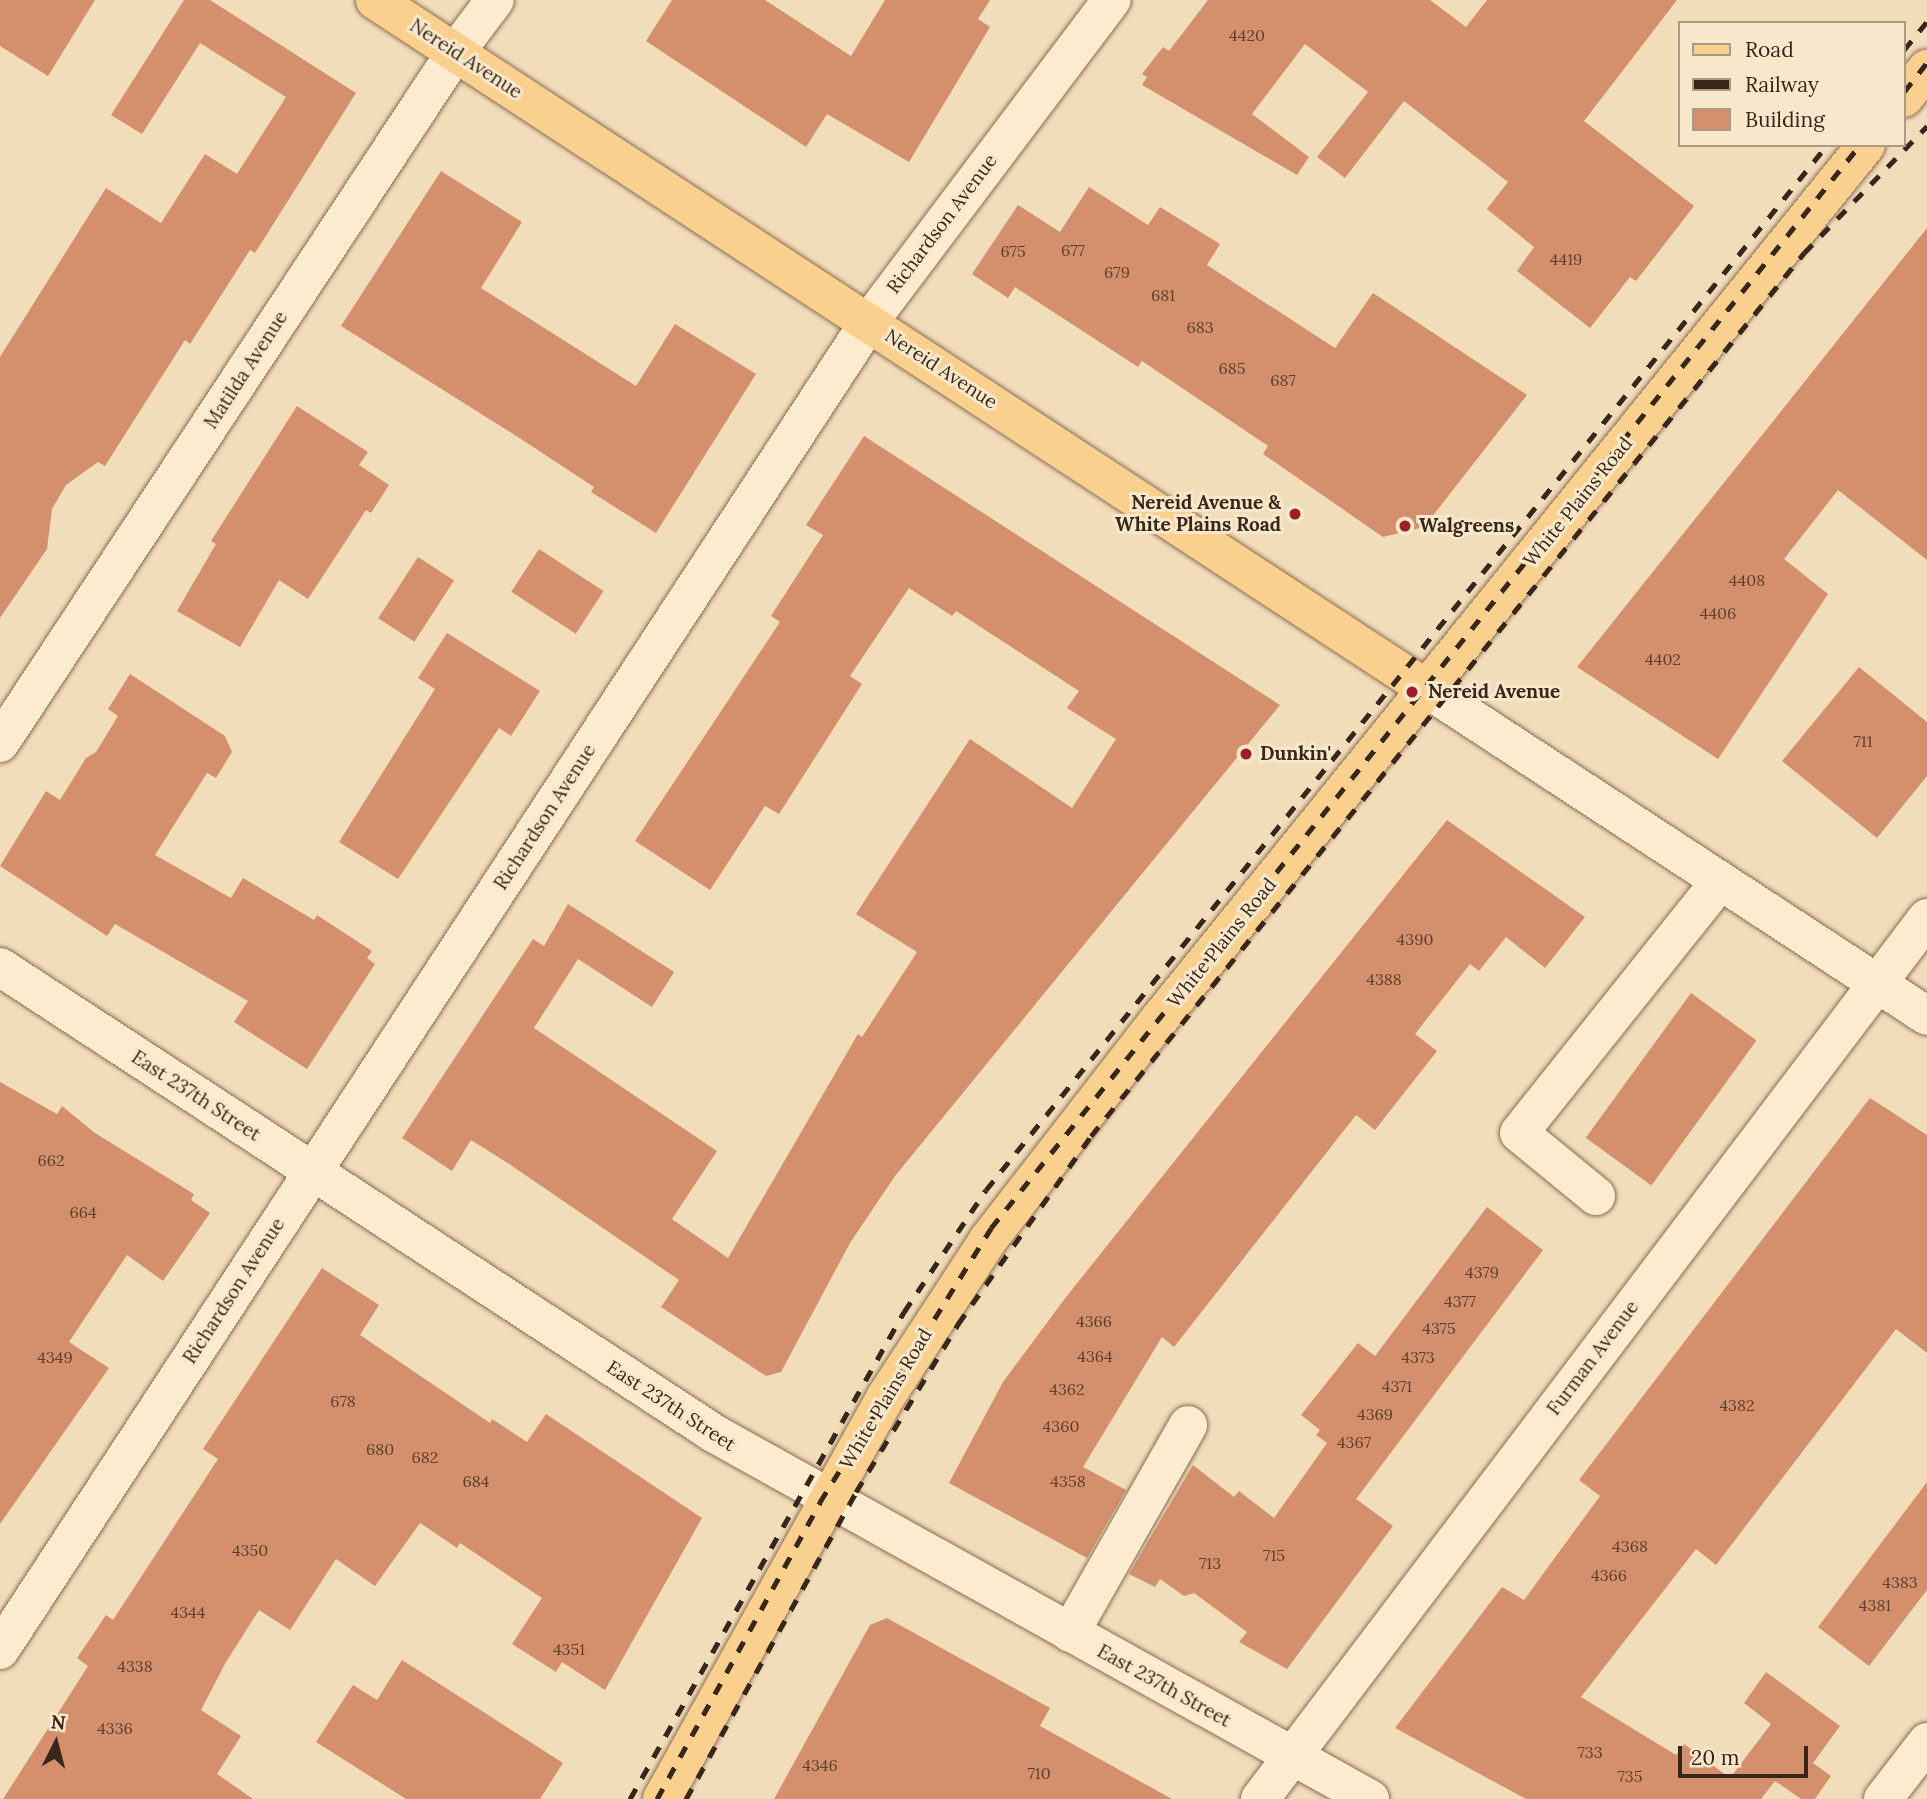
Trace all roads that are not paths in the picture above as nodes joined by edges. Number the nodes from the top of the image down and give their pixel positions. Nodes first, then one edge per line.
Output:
1 (375, 0) edge
2 (495, 0) edge
3 (1112, 0) edge
4 (455, 53) junction
5 (1927, 69) edge
6 (1906, 95) edge
7 (1864, 147) edge
8 (869, 321) junction
9 (1427, 689) junction
10 (0, 743) edge
11 (1720, 881) junction
12 (1927, 918) edge
13 (0, 967) edge
14 (1877, 983) junction
15 (1927, 1016) edge
16 (313, 1172) junction
17 (1595, 1196) dead end
18 (1188, 1425) dead end
19 (827, 1500) junction
20 (1070, 1633) junction
21 (0, 1650) edge
22 (1927, 1742) edge
23 (1291, 1756) junction
24 (662, 1799) edge
25 (1260, 1799) edge
26 (1370, 1799) edge
27 (1883, 1799) edge

1 - 4 main road, Nereid Avenue
2 - 4 street, Matilda Avenue
3 - 8 street, Richardson Avenue
4 - 8 main road, Nereid Avenue
4 - 10 street, Matilda Avenue
5 - 6 main road
7 - 9 main road, White Plains Road
8 - 9 main road, Nereid Avenue
8 - 16 street, Richardson Avenue
9 - 11 street, Nereid Avenue
9 - 19 main road, White Plains Road
11 - 14 street, Nereid Avenue
11 - 17 street
12 - 14 street, Furman Avenue
13 - 16 street, East 237th Street
14 - 15 street, Nereid Avenue
14 - 23 street, Furman Avenue
16 - 19 street, East 237th Street
16 - 21 street, Richardson Avenue
18 - 20 street
19 - 20 street, East 237th Street
19 - 24 main road, White Plains Road
20 - 23 street, East 237th Street
22 - 27 street
23 - 25 street, Furman Avenue
23 - 26 street, East 237th Street

